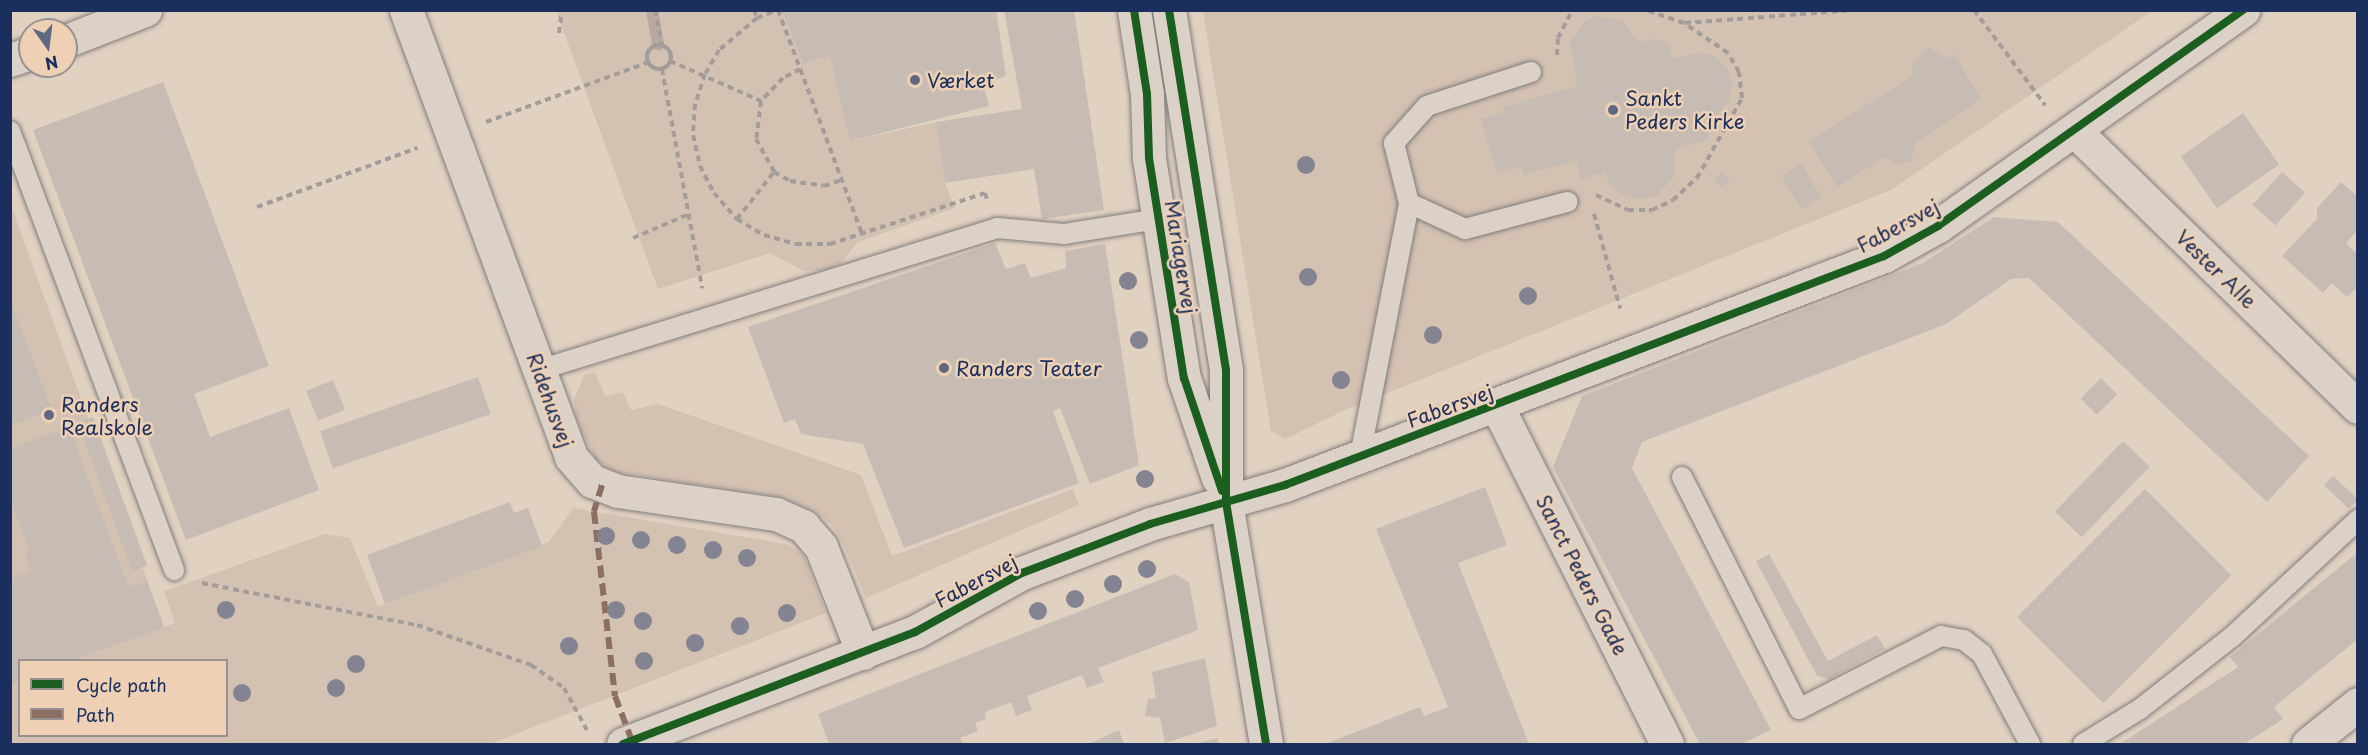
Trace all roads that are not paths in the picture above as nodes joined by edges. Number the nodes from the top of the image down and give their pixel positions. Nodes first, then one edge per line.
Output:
1 (145, 10) edge
2 (406, 10) edge
3 (1134, 10) edge
4 (1169, 10) edge
5 (2243, 10) edge
6 (78, 35) edge
7 (1531, 72) road end
8 (10, 131) edge
9 (2075, 131) junction
10 (1409, 202) junction
11 (1567, 202) dead end
12 (1158, 219) junction
13 (539, 370) junction
14 (1497, 406) junction
15 (2358, 407) edge
16 (1360, 456) junction
17 (1682, 477) dead end
18 (1226, 502) junction
19 (2358, 520) edge
20 (174, 570) road end
21 (863, 653) junction
22 (2358, 704) edge
23 (637, 742) edge
24 (1266, 744) edge
25 (1667, 744) edge
26 (2030, 744) edge
27 (2083, 744) edge
28 (2308, 744) edge

1 - 6 street
2 - 13 street, Ridehusvej
3 - 12 street, Mariagervej
4 - 18 street, Mariagervej
5 - 9 street, Fabersvej
7 - 10 lane
8 - 20 lane
9 - 14 street, Fabersvej
9 - 15 street, Vester Alle
10 - 11 lane
10 - 16 lane
12 - 13 lane
12 - 18 street, Mariagervej
13 - 21 street, Ridehusvej
14 - 16 street, Fabersvej
14 - 25 street, Sanct Peders Gade
16 - 18 street, Fabersvej
17 - 26 lane
18 - 21 street, Fabersvej
18 - 24 street, Mariagervej
19 - 27 lane
21 - 23 street, Fabersvej
22 - 28 street

